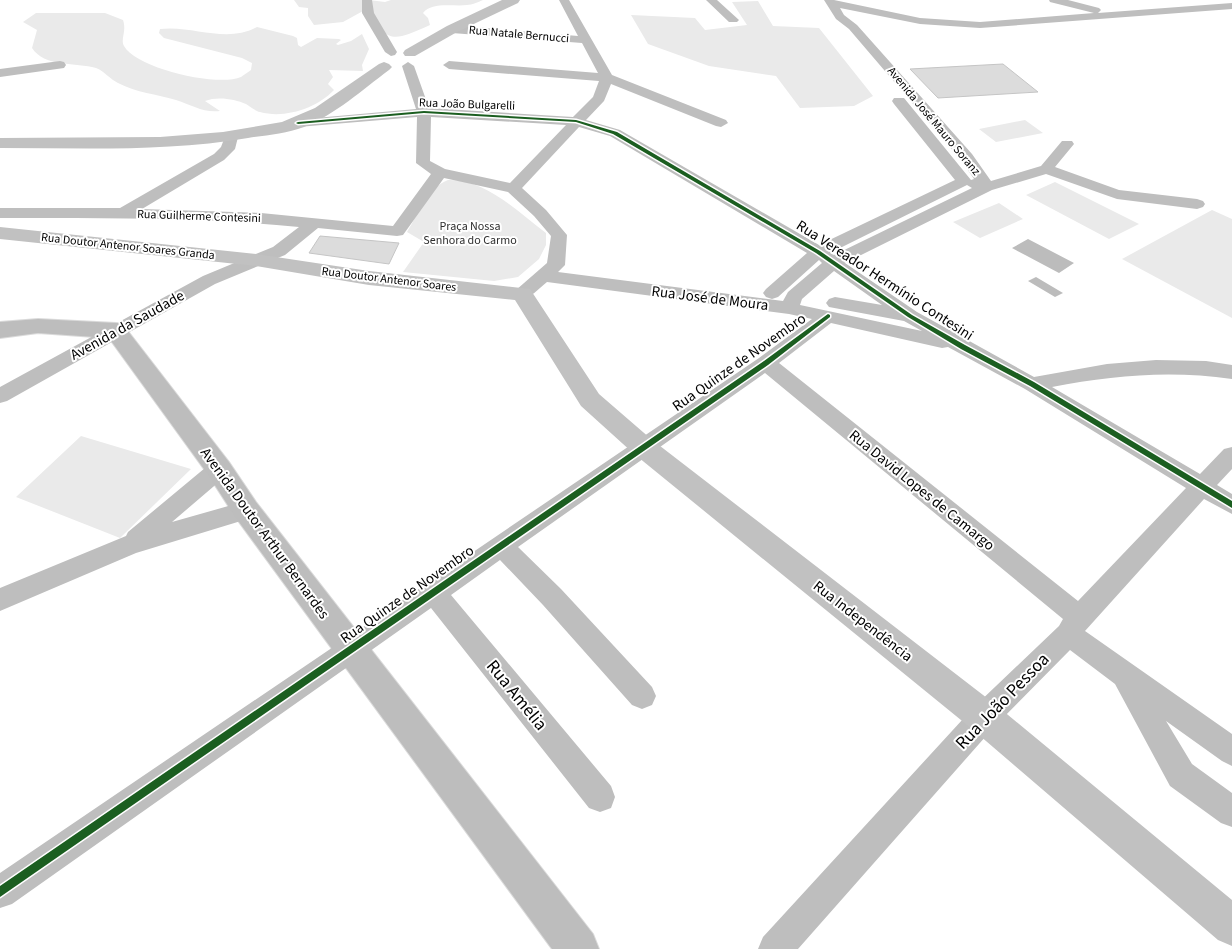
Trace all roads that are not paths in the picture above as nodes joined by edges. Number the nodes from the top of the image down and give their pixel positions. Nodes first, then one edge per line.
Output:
1 (367, 0) edge
2 (513, 0) edge
3 (564, 0) edge
4 (711, 0) edge
5 (1054, 0) edge
6 (830, 2) edge
7 (1232, 6) edge
8 (1115, 15) junction
9 (840, 17) junction
10 (733, 20) dead end
11 (452, 29) junction
12 (586, 40) junction
13 (409, 59) junction
14 (388, 60) junction
15 (60, 65) dead end
16 (449, 65) dead end
17 (0, 73) edge
18 (607, 78) junction
19 (424, 112) junction
20 (576, 121) junction
21 (298, 123) junction
22 (720, 123) dead end
23 (231, 136) junction
24 (0, 143) edge
25 (1067, 144) dead end
26 (1046, 168) junction
27 (440, 173) junction
28 (964, 181) junction
29 (513, 188) junction
30 (987, 188) junction
31 (1197, 204) dead end
32 (0, 213) edge
33 (122, 213) junction
34 (314, 223) junction
35 (0, 233) edge
36 (818, 252) junction
37 (256, 260) junction
38 (834, 262) junction
39 (550, 270) junction
40 (673, 287) junction
41 (772, 293) junction
42 (522, 294) junction
43 (791, 302) junction
44 (828, 316) junction
45 (910, 316) junction
46 (0, 330) edge
47 (116, 331) junction
48 (963, 347) junction
49 (766, 362) junction
50 (1232, 372) edge
51 (1032, 384) junction
52 (0, 396) edge
53 (642, 446) junction
54 (1232, 455) edge
55 (218, 469) junction
56 (1202, 487) junction
57 (1232, 505) edge
58 (246, 510) junction
59 (130, 545) junction
60 (501, 545) junction
61 (434, 593) junction
62 (0, 600) edge
63 (1073, 626) junction
64 (350, 650) junction
65 (1124, 674) junction
66 (642, 696) dead end
67 (984, 717) junction
68 (1232, 751) edge
69 (600, 797) dead end
70 (1232, 812) edge
71 (0, 892) edge
72 (1232, 926) edge
73 (578, 949) edge
74 (774, 949) edge

1 - 14 street
2 - 11 main road
3 - 12 street
4 - 10 street
5 - 8 street
6 - 8 street
6 - 9 street, Avenida José Mauro Soranz
7 - 8 street
9 - 28 street, Avenida José Mauro Soranz
9 - 30 street, Avenida José Mauro Soranz
11 - 12 street, Rua Natale Bernucci
11 - 13 main road
12 - 18 street
13 - 14 main road
13 - 19 street
14 - 21 main road
15 - 17 street
16 - 18 street
18 - 20 street
18 - 22 street
19 - 20 street, Rua João Bulgarelli
19 - 21 street, Rua João Bulgarelli
19 - 27 street
20 - 29 street
20 - 36 street, Rua Vereador Hermínio Contesini
21 - 23 main road
23 - 24 main road
23 - 33 street
25 - 26 street
26 - 30 street
26 - 31 street
27 - 29 street
27 - 34 street, Rua Guilherme Contesini
28 - 30 street
28 - 36 street, Avenida José Mauro Soranz
29 - 39 street
30 - 38 street, Avenida José Mauro Soranz
32 - 33 street, Rua Guilherme Contesini
33 - 34 street, Rua Guilherme Contesini
34 - 37 street, Avenida da Saudade
35 - 37 main road, Rua Doutor Antenor Soares Granda
36 - 38 street, Rua Vereador Hermínio Contesini
36 - 41 street, Avenida José Mauro Soranz
37 - 42 main road, Rua Doutor Antenor Soares
37 - 47 street, Avenida da Saudade
38 - 43 street, Avenida José Mauro Soranz
38 - 45 street, Rua Vereador Hermínio Contesini
39 - 40 street, Rua José de Moura
39 - 42 street
40 - 41 street, Rua José de Moura
40 - 43 street, Rua José de Moura
41 - 43 street, Rua José de Moura
42 - 53 main road, Rua Independência
43 - 44 street, Rua José de Moura
43 - 45 street, Rua José de Moura
44 - 48 street, Rua José de Moura
44 - 49 street, Rua Quinze de Novembro
45 - 48 street, Rua Vereador Hermínio Contesini
46 - 47 main road
47 - 52 street, Avenida da Saudade
47 - 55 main road, Avenida Doutor Arthur Bernardes
48 - 51 street, Rua Vereador Hermínio Contesini
49 - 53 street, Rua Quinze de Novembro
49 - 63 street, Rua David Lopes de Camargo
50 - 51 street
51 - 56 street, Rua Vereador Hermínio Contesini
53 - 60 street, Rua Quinze de Novembro
53 - 67 main road, Rua Independência
54 - 56 street, Rua João Pessoa
55 - 58 main road, Avenida Doutor Arthur Bernardes
55 - 59 street
56 - 57 street, Rua Vereador Hermínio Contesini
56 - 63 street, Rua João Pessoa
58 - 59 street
58 - 64 main road, Avenida Doutor Arthur Bernardes
59 - 62 street
60 - 61 street, Rua Quinze de Novembro
60 - 66 street
61 - 64 street, Rua Quinze de Novembro
61 - 69 street, Rua Amélia
63 - 65 street, Rua David Lopes de Camargo
63 - 67 street, Rua João Pessoa
64 - 71 street, Rua Quinze de Novembro
64 - 73 main road, Avenida Doutor Arthur Bernardes
65 - 68 street, Rua David Lopes de Camargo
65 - 70 street
67 - 72 main road, Rua Independência
67 - 74 street, Rua João Pessoa

